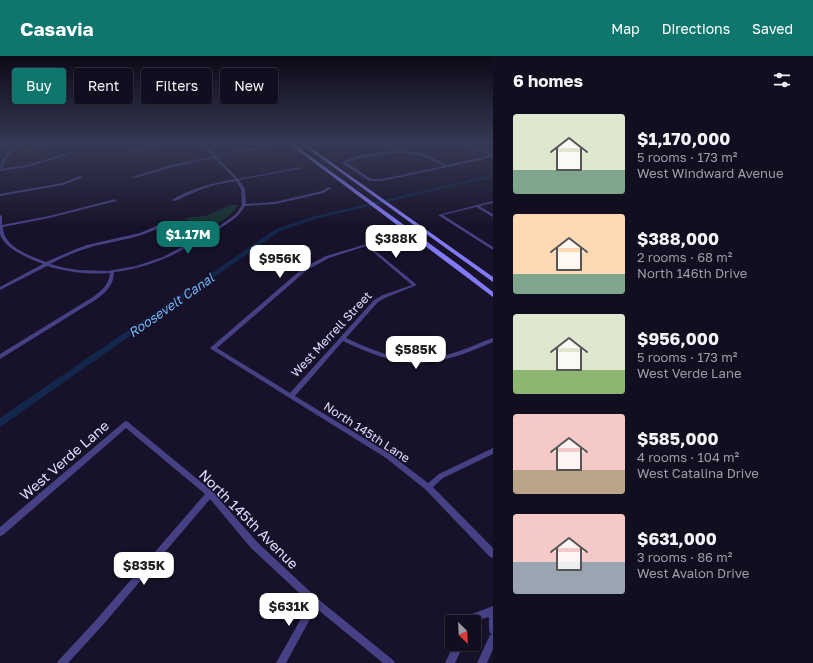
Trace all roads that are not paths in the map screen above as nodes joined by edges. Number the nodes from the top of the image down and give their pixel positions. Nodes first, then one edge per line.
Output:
1 (155, 171) edge
2 (228, 171) edge
3 (281, 171) edge
4 (328, 171) edge
5 (341, 171) edge
6 (357, 171) edge
7 (421, 171) edge
8 (81, 177) dead end
9 (134, 178) dead end
10 (236, 179) junction
11 (330, 188) dead end
12 (0, 195) edge
13 (115, 200) dead end
14 (174, 200) dead end
15 (493, 202) edge
16 (244, 205) junction
17 (476, 206) junction
18 (0, 216) edge
19 (493, 216) edge
20 (161, 225) dead end
21 (1, 226) edge
22 (5, 240) junction
23 (0, 242) edge
24 (493, 249) edge
25 (46, 265) junction
26 (112, 271) junction
27 (493, 280) edge
28 (0, 289) edge
29 (493, 295) edge
30 (342, 338) junction
31 (493, 340) edge
32 (213, 348) joint
33 (0, 357) edge
34 (291, 396) junction
35 (126, 424) joint
36 (493, 451) edge
37 (428, 487) junction
38 (210, 494) junction
39 (0, 532) edge
40 (493, 554) edge
41 (315, 602) junction
42 (493, 610) edge
43 (478, 615) edge
44 (493, 630) edge
45 (493, 638) edge
46 (456, 651) edge
47 (62, 663) edge
48 (281, 663) edge
49 (390, 663) edge
50 (450, 663) edge
51 (482, 663) edge

1 - 9 street
2 - 10 street
3 - 10 street
4 - 29 main road
5 - 27 main road
6 - 7 street
8 - 12 street
10 - 14 street
10 - 16 street
11 - 16 street
13 - 21 street
15 - 17 street
16 - 26 street
17 - 19 street
17 - 24 street
18 - 21 street
20 - 25 street
21 - 22 street
22 - 23 street
22 - 25 street
25 - 26 street
25 - 28 street
26 - 33 street
30 - 31 street
30 - 32 street, West Merrell Street
30 - 34 street, West Merrell Street
32 - 34 street, North 145th Lane
34 - 37 street, North 145th Lane
35 - 38 street, North 145th Avenue
35 - 39 street, West Verde Lane
36 - 37 street
37 - 40 street, North 145th Lane
38 - 41 street, North 145th Avenue
38 - 47 street
41 - 48 street
41 - 49 street, North 145th Avenue
42 - 43 street
42 - 44 street
45 - 51 street
46 - 50 street

